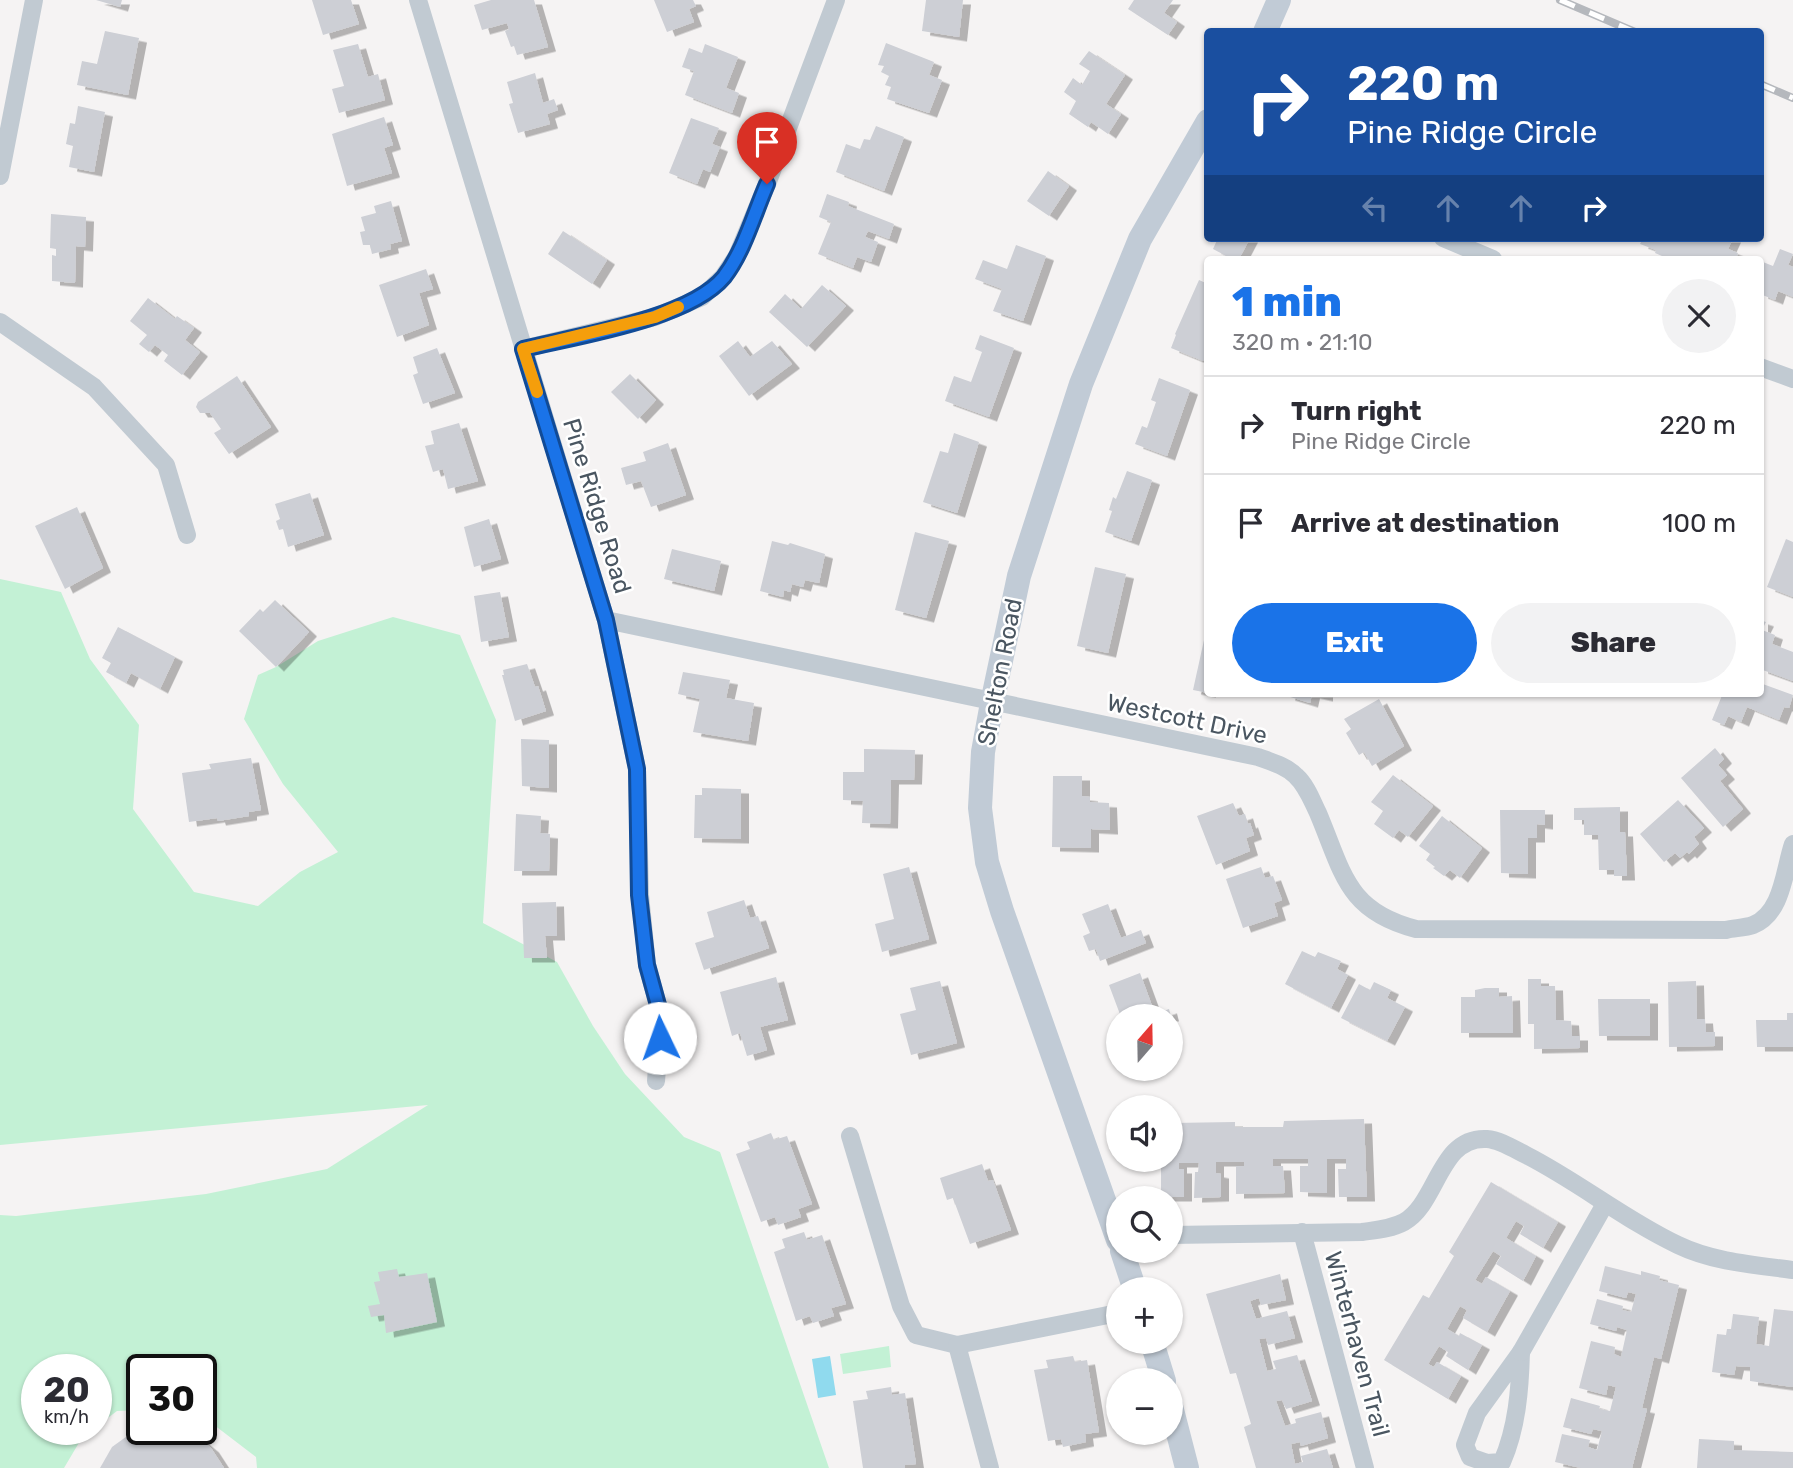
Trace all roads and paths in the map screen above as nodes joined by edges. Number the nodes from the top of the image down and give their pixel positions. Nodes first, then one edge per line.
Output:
1 (34, 0) edge
2 (418, 0) edge
3 (836, 0) edge
4 (1279, 0) edge
5 (1267, 28) edge
6 (1204, 129) edge
7 (0, 176) edge
8 (1453, 242) edge
9 (1486, 256) edge
10 (0, 322) edge
11 (523, 349) junction
12 (1764, 368) edge
13 (1793, 379) edge
14 (187, 535) dead end
15 (606, 620) junction
16 (992, 703) junction
17 (1793, 844) edge
18 (656, 1081) dead end
19 (850, 1136) dead end
20 (1605, 1204) junction
21 (1106, 1205) edge
22 (1302, 1232) junction
23 (1183, 1235) edge
24 (1793, 1270) edge
25 (1106, 1315) edge
26 (957, 1345) junction
27 (1521, 1352) junction
28 (1181, 1445) edge
29 (990, 1468) edge
30 (1187, 1468) edge
31 (1365, 1468) edge

1 - 7 street
2 - 11 street, Pine Ridge Road
3 - 11 street
4 - 5 street
6 - 16 street, Shelton Road
8 - 9 street
10 - 14 street
11 - 15 street, Pine Ridge Road
12 - 13 street
15 - 16 street, Westcott Drive
15 - 18 street, Pine Ridge Road
16 - 17 street, Westcott Drive
16 - 21 street, Shelton Road
19 - 26 street
20 - 22 street
20 - 24 street
20 - 27 street
22 - 23 street
22 - 31 street, Winterhaven Trail
25 - 26 street
26 - 29 street
27 - 27 street
28 - 30 street

